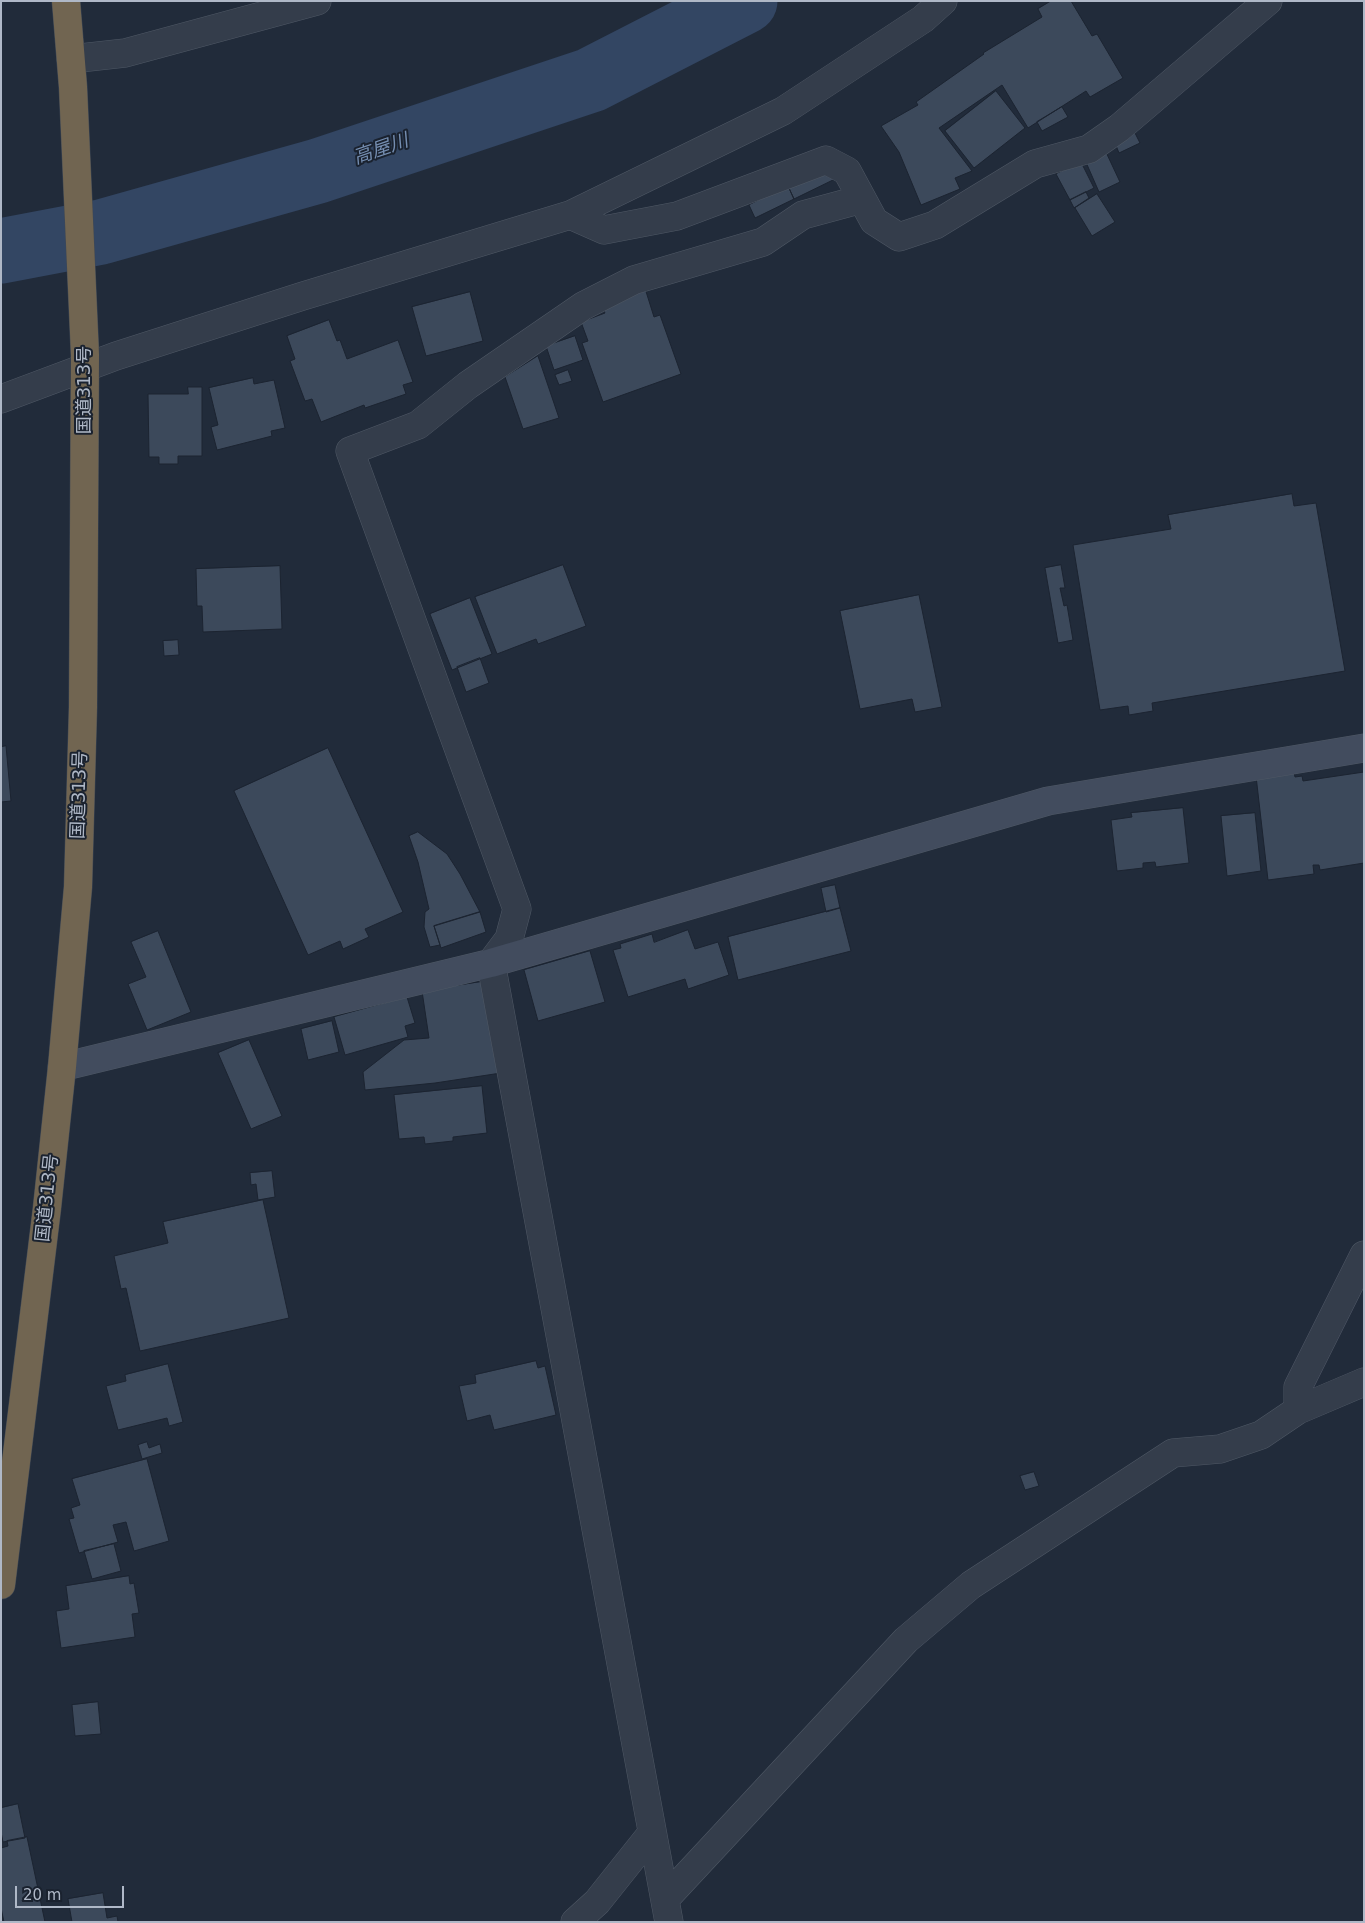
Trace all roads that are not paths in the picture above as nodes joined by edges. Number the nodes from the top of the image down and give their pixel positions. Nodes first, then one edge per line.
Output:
1 (66, 1) edge
2 (317, 1) edge
3 (943, 1) edge
4 (1268, 1) edge
5 (71, 59) junction
6 (862, 199) junction
7 (570, 215) junction
8 (85, 362) junction
9 (1, 399) edge
10 (1364, 748) edge
11 (491, 963) junction
12 (62, 1067) junction
13 (1364, 1255) edge
14 (1364, 1382) edge
15 (1298, 1410) junction
16 (1, 1585) edge
17 (652, 1833) junction
18 (667, 1911) edge
19 (575, 1922) edge

1 - 5 highway, 国道313号
2 - 5 street
3 - 7 street
4 - 6 street
5 - 8 highway, 国道313号
6 - 7 street
6 - 11 street
7 - 8 street
8 - 9 street
8 - 12 highway, 国道313号
10 - 11 street
11 - 12 street
11 - 17 street
12 - 16 highway, 国道313号
13 - 15 street
14 - 15 street
15 - 18 street
17 - 18 street
17 - 19 street

